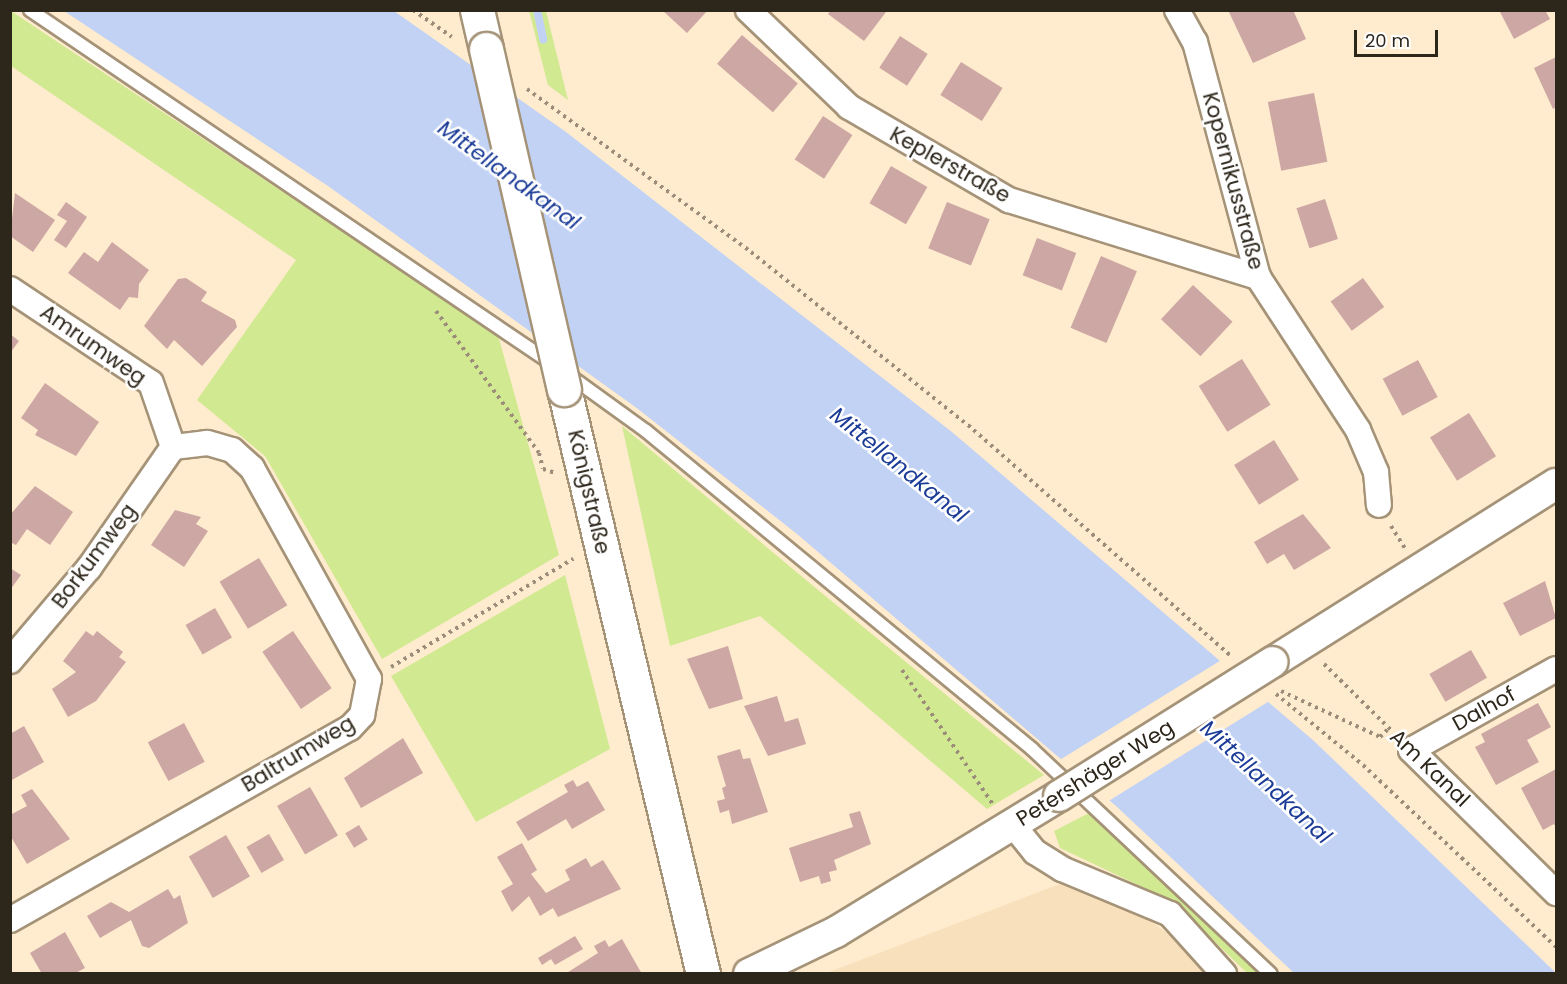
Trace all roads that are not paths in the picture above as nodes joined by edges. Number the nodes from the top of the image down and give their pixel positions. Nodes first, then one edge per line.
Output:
1 (30, 10) edge
2 (477, 10) edge
3 (748, 10) edge
4 (1177, 10) edge
5 (1258, 277) junction
6 (10, 289) edge
7 (173, 447) junction
8 (1557, 484) edge
9 (1379, 505) road end
10 (10, 661) edge
11 (1557, 669) edge
12 (1411, 750) joint
13 (1013, 825) junction
14 (1557, 893) edge
15 (10, 920) edge
16 (703, 974) edge
17 (749, 974) edge
18 (1224, 974) edge
19 (1271, 974) edge

1 - 19 lane
2 - 16 main road, Königstraße, bridge
3 - 5 street, Keplerstraße
4 - 5 street, Kopernikusstraße
5 - 9 street, Kopernikusstraße
6 - 7 street, Amrumweg
7 - 10 street, Borkumweg
7 - 15 street, Baltrumweg
8 - 13 street, Petershäger Weg, bridge
11 - 12 street, Dalhof
12 - 14 street, Am Kanal
13 - 17 street, Petershäger Weg
13 - 18 street

